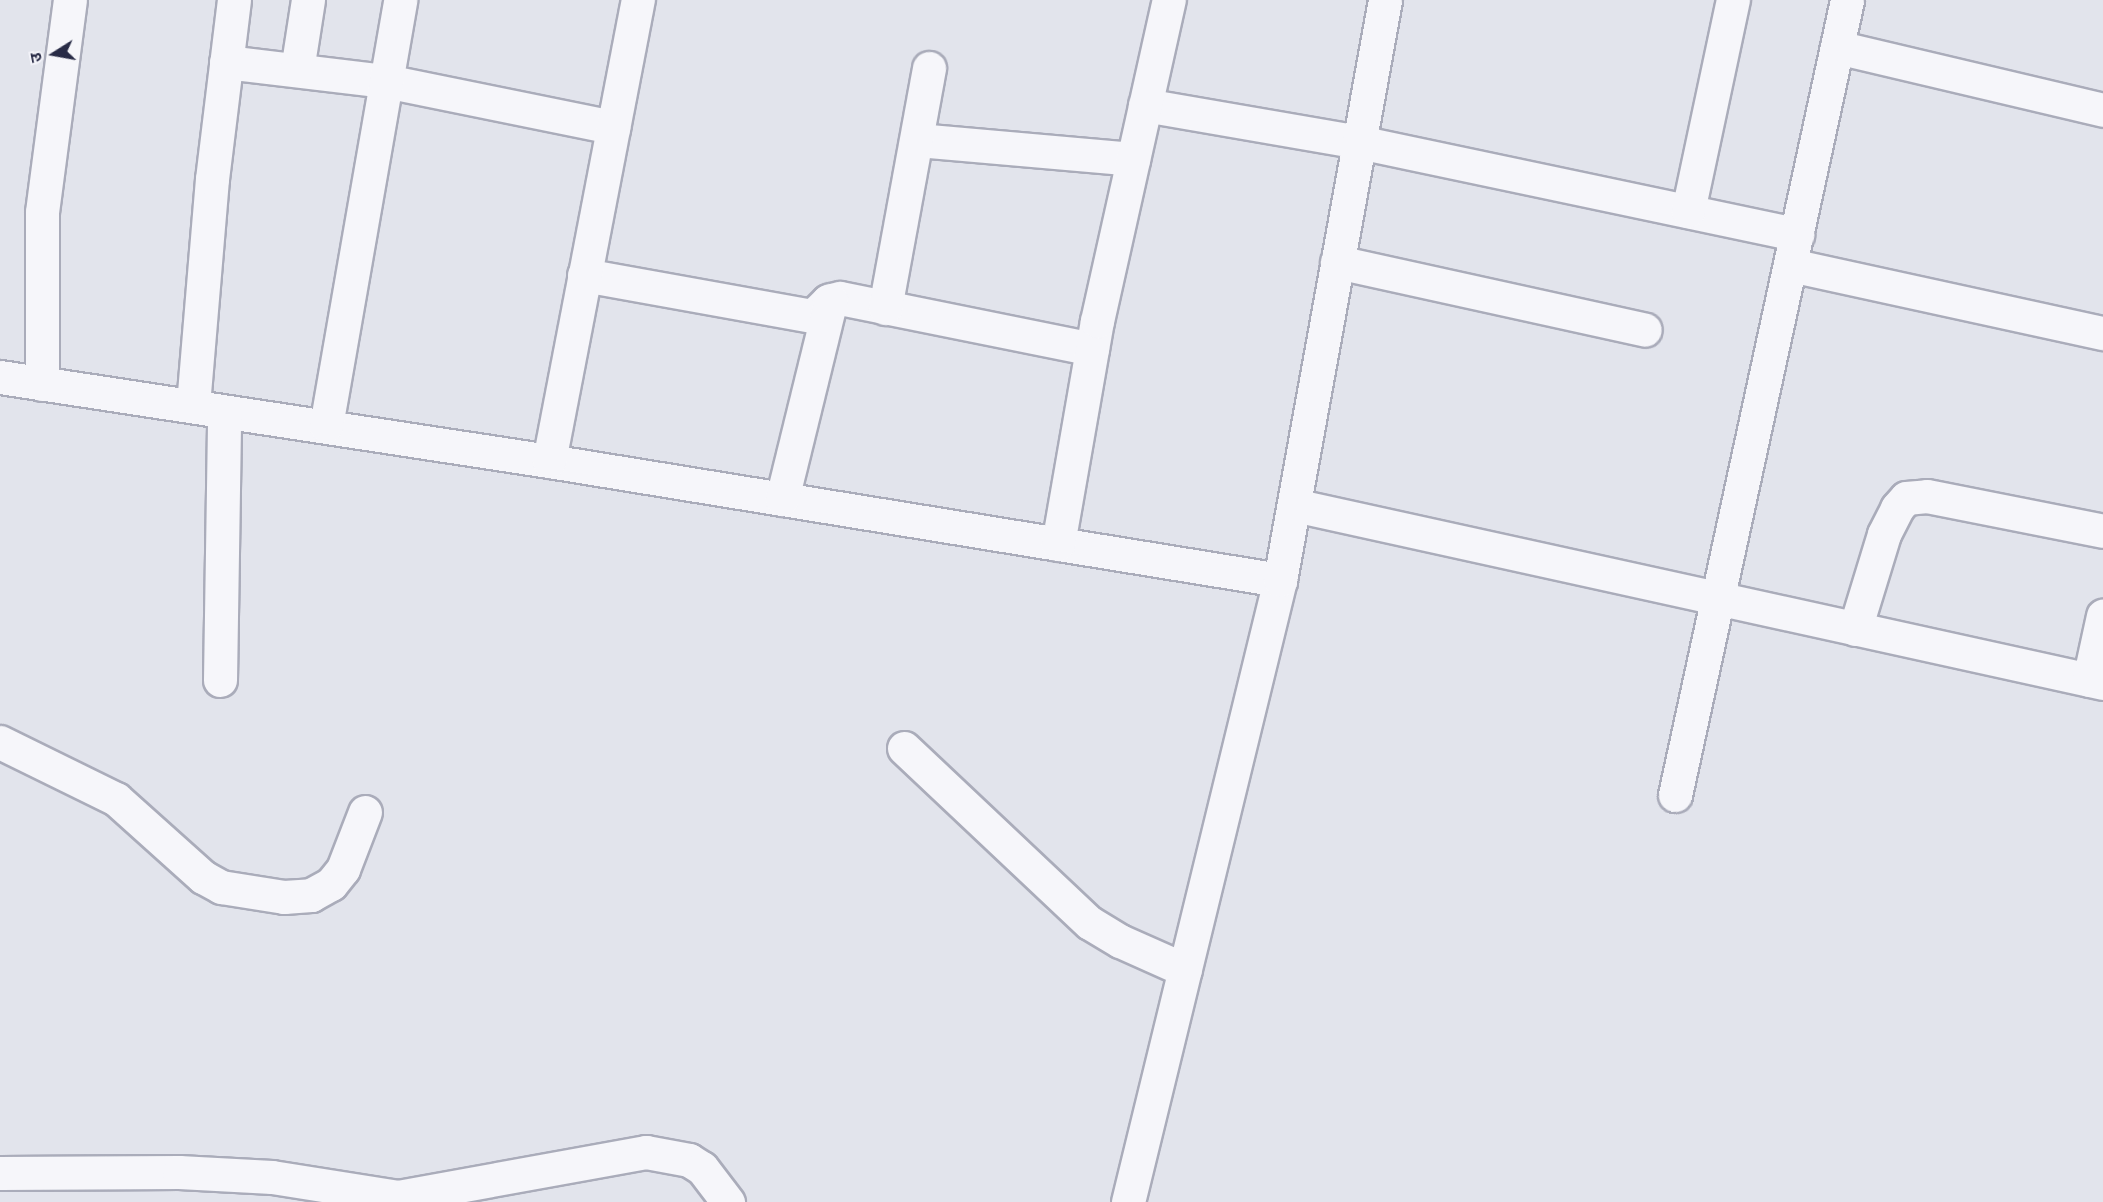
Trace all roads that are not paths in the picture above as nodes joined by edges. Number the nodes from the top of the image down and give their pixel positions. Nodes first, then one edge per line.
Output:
1 (69, 0) edge
2 (234, 0) edge
3 (308, 0) edge
4 (400, 0) edge
5 (638, 0) edge
6 (1169, 0) edge
7 (1385, 0) edge
8 (1733, 0) edge
9 (1847, 0) edge
10 (1837, 47) junction
11 (226, 62) junction
12 (928, 68) dead end
13 (297, 70) junction
14 (386, 81) junction
15 (1145, 105) junction
16 (2103, 110) edge
17 (613, 127) junction
18 (917, 140) junction
19 (1359, 142) junction
20 (1133, 159) junction
21 (1688, 211) junction
22 (1797, 234) junction
23 (1337, 262) junction
24 (1790, 265) junction
25 (584, 275) junction
26 (831, 300) junction
27 (885, 308) junction
28 (1645, 330) dead end
29 (2103, 333) edge
30 (1092, 349) junction
31 (0, 377) edge
32 (42, 384) junction
33 (209, 409) junction
34 (326, 426) junction
35 (549, 461) junction
36 (782, 499) junction
37 (1294, 505) junction
38 (2103, 531) edge
39 (1058, 544) junction
40 (1280, 580) junction
41 (1718, 599) junction
42 (2103, 616) edge
43 (1855, 629) junction
44 (220, 680) dead end
45 (2096, 682) edge
46 (0, 742) edge
47 (904, 748) dead end
48 (1675, 795) dead end
49 (365, 812) dead end
50 (1185, 970) junction
51 (0, 1173) edge
52 (728, 1202) edge
53 (1128, 1202) edge

1 - 32 street
2 - 11 street
3 - 13 street
4 - 14 street
5 - 17 street
6 - 15 street
7 - 19 street
8 - 21 street
9 - 10 street
10 - 16 street
10 - 22 street
11 - 13 street
11 - 33 street
12 - 18 street
13 - 14 street
14 - 17 street
14 - 34 street
15 - 19 street
15 - 20 street
17 - 25 street
18 - 20 street
18 - 27 street
19 - 21 street
19 - 23 street
20 - 30 street
21 - 22 street
22 - 24 street
23 - 28 street
23 - 37 street
24 - 29 street
24 - 41 street
25 - 26 street
25 - 35 street
26 - 27 street
26 - 36 street
27 - 30 street
30 - 39 street
31 - 32 street
32 - 33 street
33 - 34 street
33 - 44 street
34 - 35 street
35 - 36 street
36 - 39 street
37 - 40 street
37 - 41 street
38 - 43 street
39 - 40 street
40 - 50 street
41 - 43 street
41 - 48 street
42 - 45 street
43 - 45 street
46 - 49 street
47 - 50 street
50 - 53 street
51 - 52 street

